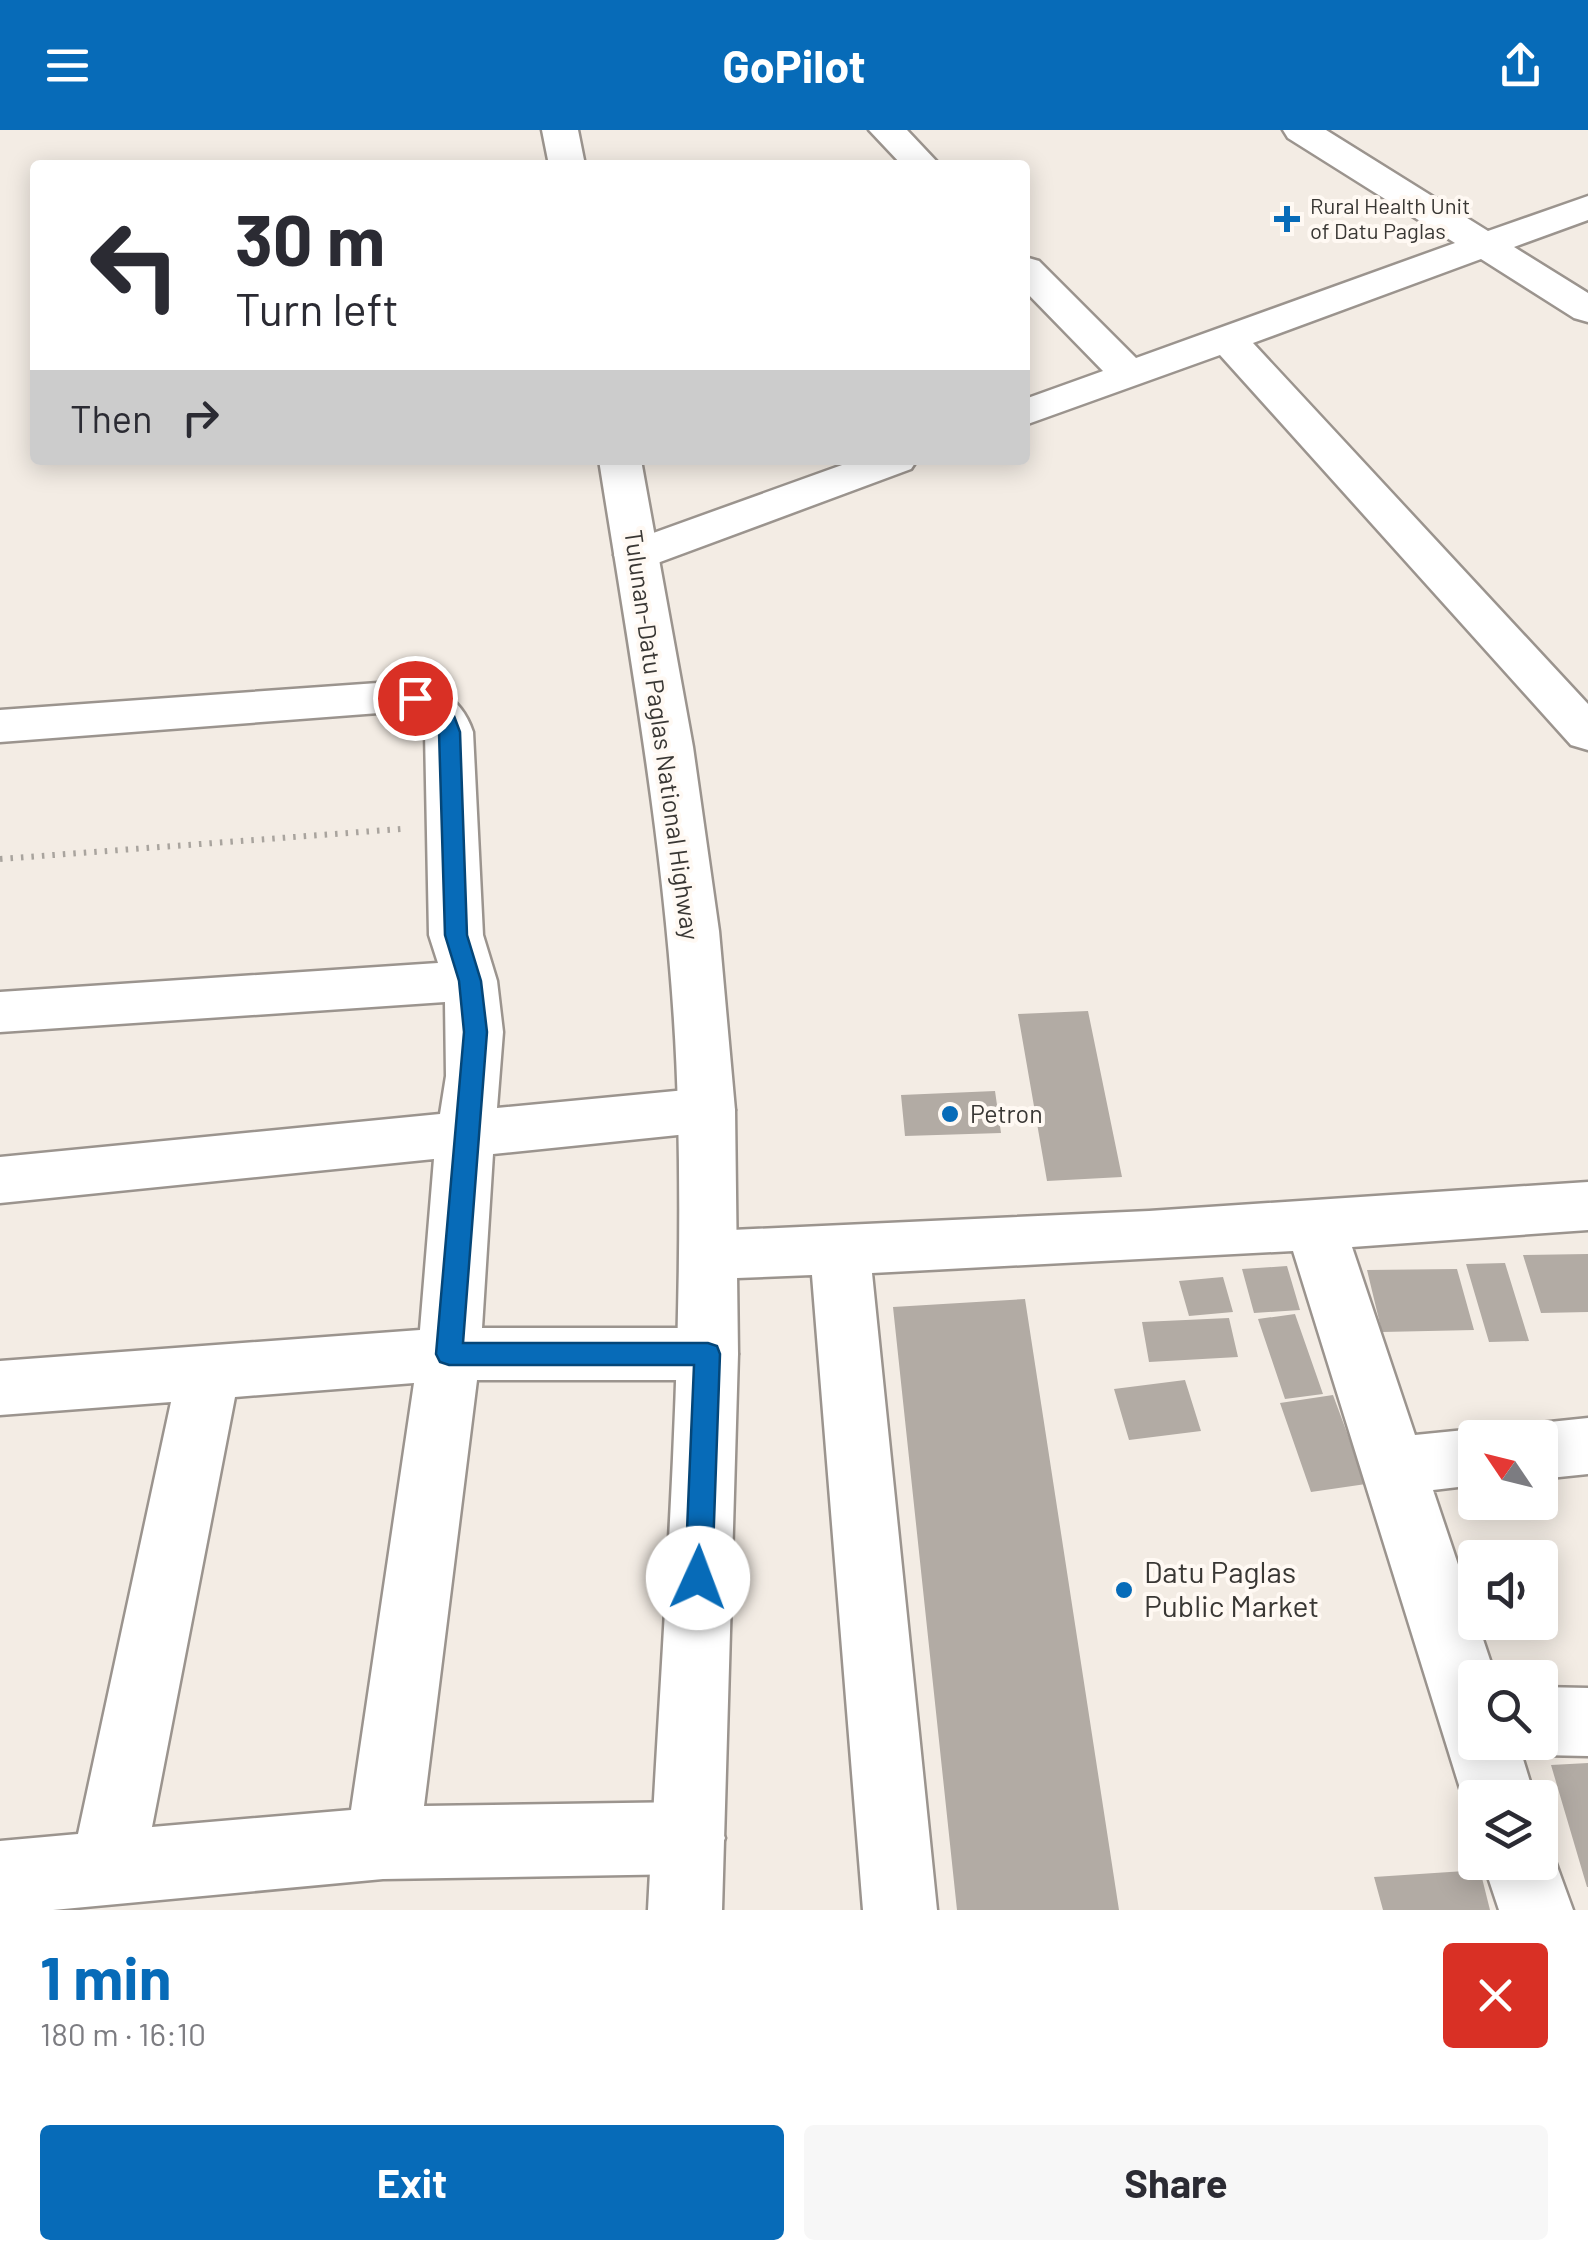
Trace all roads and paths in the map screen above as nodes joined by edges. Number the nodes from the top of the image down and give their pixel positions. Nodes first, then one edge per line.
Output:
1 (560, 130) edge
2 (887, 130) edge
3 (1300, 130) edge
4 (566, 160) edge
5 (917, 160) edge
6 (1588, 207) edge
7 (1487, 244) junction
8 (1030, 274) edge
9 (1588, 310) edge
10 (1227, 339) junction
11 (1129, 374) junction
12 (1030, 410) edge
13 (621, 465) edge
14 (882, 465) edge
15 (636, 555) junction
16 (0, 726) edge
17 (1588, 734) edge
18 (452, 825) junction
19 (0, 858) edge
20 (470, 981) junction
21 (0, 1012) edge
22 (707, 1110) junction
23 (466, 1134) junction
24 (0, 1180) edge
25 (1588, 1206) edge
26 (1316, 1228) junction
27 (840, 1250) junction
28 (710, 1255) junction
29 (449, 1354) junction
30 (708, 1354) junction
31 (208, 1374) junction
32 (0, 1388) edge
33 (1588, 1446) edge
34 (1558, 1449) edge
35 (1458, 1460) edge
36 (1392, 1466) junction
37 (1458, 1668) edge
38 (1558, 1721) edge
39 (1588, 1722) edge
40 (688, 1838) junction
41 (384, 1843) junction
42 (108, 1866) junction
43 (0, 1878) edge
44 (1526, 1880) edge
45 (685, 1910) edge
46 (900, 1910) edge
47 (1536, 1910) edge

1 - 4 main road
2 - 5 main road
3 - 7 main road
6 - 7 main road
7 - 9 main road
7 - 10 main road
8 - 11 main road
10 - 11 main road
10 - 17 main road
11 - 12 main road
13 - 15 main road, Tulunan-Datu Paglas National Highway
14 - 15 main road
15 - 22 main road, Tulunan-Datu Paglas National Highway
16 - 18 main road
18 - 19 path
18 - 20 main road
20 - 21 main road
20 - 23 main road
22 - 23 main road
22 - 28 main road, Tulunan-Datu Paglas National Highway
23 - 24 main road
23 - 29 main road
25 - 26 main road
26 - 27 main road
26 - 36 main road
27 - 28 main road
27 - 46 main road
28 - 30 main road, Tulunan-Datu Paglas National Highway
29 - 30 main road
29 - 31 main road
29 - 41 main road
30 - 40 main road, Tulunan-Datu Paglas National Highway
31 - 32 main road
31 - 42 main road
33 - 34 main road
35 - 36 main road
36 - 37 main road
38 - 39 main road
40 - 41 main road
40 - 45 main road, Tulunan-Datu Paglas National Highway
41 - 42 main road
42 - 43 main road
44 - 47 main road

